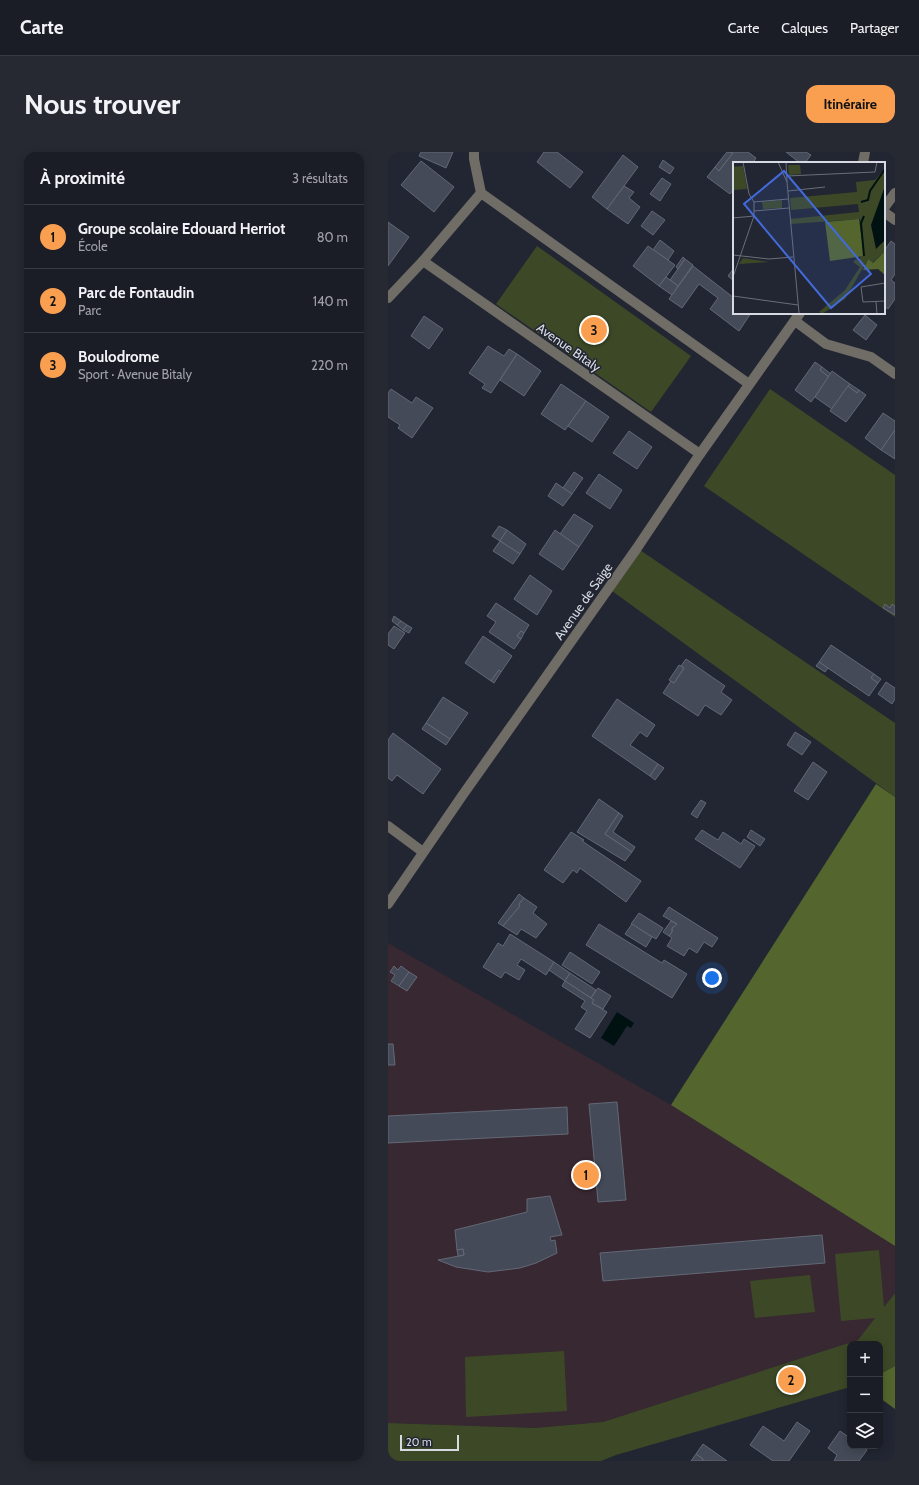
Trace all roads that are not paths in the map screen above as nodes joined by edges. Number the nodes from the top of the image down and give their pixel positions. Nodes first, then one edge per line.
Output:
1 (474, 152) edge
2 (865, 152) edge
3 (863, 162) edge
4 (481, 193) junction
5 (895, 193) edge
6 (885, 207) edge
7 (885, 213) edge
8 (895, 220) edge
9 (423, 261) junction
10 (388, 298) edge
11 (798, 317) edge
12 (895, 374) edge
13 (749, 384) junction
14 (700, 454) junction
15 (388, 826) edge
16 (423, 852) junction
17 (388, 904) edge

1 - 4 street
2 - 3 street
4 - 9 street
4 - 13 street
5 - 6 street
7 - 8 street
9 - 10 street
9 - 14 street, Avenue Bitaly
11 - 12 street
11 - 13 street, Avenue de Saige
13 - 14 street, Avenue de Saige
14 - 16 street, Avenue de Saige
15 - 16 street
16 - 17 street, Avenue de Saige

